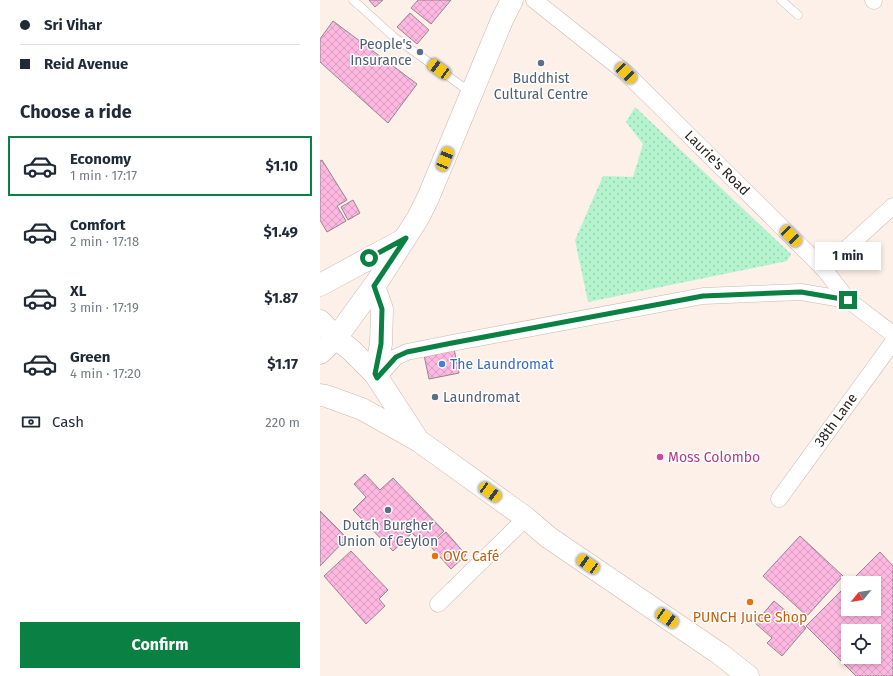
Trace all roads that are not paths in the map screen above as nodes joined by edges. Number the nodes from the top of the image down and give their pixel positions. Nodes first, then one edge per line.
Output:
1 (353, 0) edge
2 (512, 0) edge
3 (534, 0) edge
4 (781, 0) edge
5 (798, 15) dead end
6 (472, 94) junction
7 (893, 206) edge
8 (406, 238) junction
9 (824, 269) junction
10 (322, 278) edge
11 (374, 286) junction
12 (848, 300) junction
13 (320, 321) edge
14 (893, 334) edge
15 (336, 338) junction
16 (893, 342) edge
17 (320, 353) edge
18 (376, 376) junction
19 (320, 396) edge
20 (419, 441) junction
21 (779, 499) dead end
22 (526, 518) junction
23 (438, 604) dead end
24 (748, 676) edge

1 - 6 lane
2 - 6 main road
3 - 9 street, Laurie's Road
4 - 5 lane
6 - 8 main road
7 - 9 street
8 - 10 main road
8 - 11 main road
9 - 12 street, Laurie's Road
11 - 15 main road
11 - 18 main road
12 - 14 street, Laurie's Road
12 - 18 street
13 - 15 main road
15 - 17 main road
15 - 18 main road
16 - 21 street, 38th Lane
18 - 20 main road
19 - 20 main road
20 - 22 main road
22 - 23 street
22 - 24 main road

